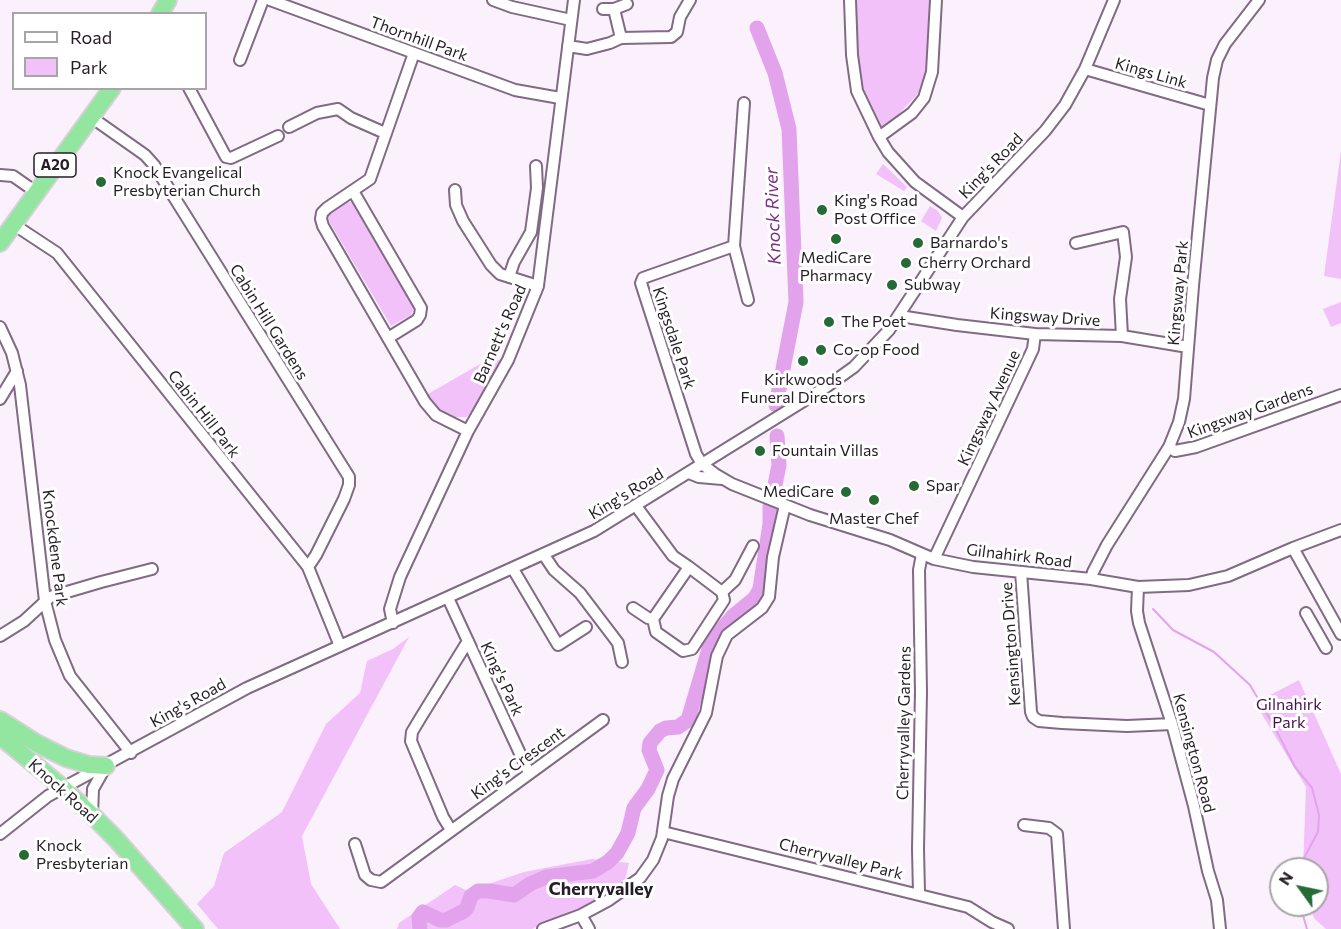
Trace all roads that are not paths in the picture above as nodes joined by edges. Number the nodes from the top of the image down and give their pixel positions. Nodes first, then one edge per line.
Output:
1 (263, 0) edge
2 (270, 0) edge
3 (494, 0) edge
4 (574, 0) edge
5 (690, 0) edge
6 (850, 0) edge
7 (936, 0) edge
8 (1114, 0) edge
9 (1259, 0) edge
10 (627, 4) dead end
11 (603, 9) dead end
12 (614, 9) junction
13 (571, 20) junction
14 (621, 38) junction
15 (568, 46) junction
16 (414, 53) junction
17 (240, 60) dead end
18 (1085, 69) junction
19 (111, 90) edge
20 (190, 90) edge
21 (560, 98) junction
22 (744, 103) dead end
23 (1210, 105) junction
24 (91, 117) junction
25 (289, 127) dead end
26 (385, 133) junction
27 (278, 136) dead end
28 (879, 137) junction
29 (536, 166) dead end
30 (0, 175) edge
31 (455, 190) dead end
32 (353, 191) junction
33 (36, 192) junction
34 (963, 217) junction
35 (13, 224) junction
36 (0, 243) edge
37 (1076, 243) dead end
38 (734, 246) junction
39 (509, 277) junction
40 (538, 286) junction
41 (748, 300) dead end
42 (900, 314) junction
43 (0, 327) edge
44 (1035, 334) junction
45 (1122, 336) junction
46 (387, 338) junction
47 (1188, 347) junction
48 (17, 370) junction
49 (1341, 395) edge
50 (0, 399) edge
51 (468, 431) junction
52 (1169, 447) junction
53 (702, 464) junction
54 (689, 473) junction
55 (723, 479) junction
56 (785, 505) junction
57 (636, 506) junction
58 (1341, 530) edge
59 (753, 546) dead end
60 (1293, 548) junction
61 (922, 554) junction
62 (544, 555) junction
63 (934, 559) junction
64 (308, 567) junction
65 (689, 567) junction
66 (152, 569) dead end
67 (513, 569) junction
68 (1021, 572) junction
69 (1091, 579) junction
70 (1138, 586) junction
71 (722, 592) junction
72 (448, 598) junction
73 (45, 600) junction
74 (633, 608) dead end
75 (1306, 613) dead end
76 (653, 619) junction
77 (1334, 620) junction
78 (393, 623) junction
79 (586, 627) dead end
80 (1316, 630) junction
81 (1341, 634) edge
82 (0, 636) edge
83 (468, 641) junction
84 (340, 646) junction
85 (1326, 648) dead end
86 (622, 662) dead end
87 (0, 720) edge
88 (603, 720) dead end
89 (1172, 724) junction
90 (0, 736) edge
91 (131, 753) junction
92 (106, 766) junction
93 (530, 773) junction
94 (63, 788) junction
95 (92, 815) junction
96 (1024, 825) dead end
97 (451, 830) junction
98 (663, 832) junction
99 (0, 834) edge
100 (355, 844) dead end
101 (919, 893) junction
102 (581, 915) junction
103 (195, 929) edge
104 (543, 929) edge
105 (589, 929) edge
106 (1008, 929) edge
107 (1064, 929) edge
108 (1219, 929) edge

1 - 17 street
2 - 16 street, Thornhill Park
3 - 13 street
4 - 13 street, Barnett's Road
5 - 14 street
6 - 28 street
7 - 28 street
8 - 18 street, King's Road
9 - 23 street, Kingsway Park
10 - 12 street
11 - 12 street
12 - 14 street
13 - 15 street, Barnett's Road
14 - 15 street
15 - 21 street, Barnett's Road
16 - 21 street, Thornhill Park
16 - 26 street
18 - 23 street, Kings Link
18 - 34 street, King's Road
19 - 24 highway, A20
20 - 27 street
21 - 40 street, Barnett's Road
22 - 38 street
23 - 47 street, Kingsway Park
24 - 33 highway, A20
24 - 64 street, Cabin Hill Gardens
25 - 26 street
26 - 32 street
28 - 34 street
29 - 39 street
30 - 33 street
31 - 39 street
32 - 46 street
32 - 46 street
33 - 35 highway, A20
34 - 42 street, King's Road
35 - 36 highway, A20
35 - 64 street, Cabin Hill Park
37 - 45 street
38 - 41 street
38 - 53 street, Kingsdale Park
39 - 40 street
40 - 51 street, Barnett's Road
42 - 44 street, Kingsway Drive
42 - 53 street, King's Road
43 - 48 street, Knockdene Park
44 - 45 street, Kingsway Drive
44 - 63 street, Kingsway Avenue
45 - 47 street, Kingsway Drive
46 - 51 street
47 - 52 street, Kingsway Park
48 - 50 street
48 - 73 street, Knockdene Park
49 - 52 street, Kingsway Gardens
51 - 78 street, Barnett's Road
52 - 69 street, Kingsway Park
53 - 54 street, King's Road
53 - 55 street, Gilnahirk Road
54 - 55 street
54 - 57 street, King's Road
55 - 56 street, Gilnahirk Road
56 - 61 street, Gilnahirk Road
56 - 98 street
57 - 62 street, King's Road
57 - 65 street
58 - 60 street, Gilnahirk Road
59 - 71 street
60 - 70 street, Gilnahirk Road
60 - 77 street
61 - 63 street, Gilnahirk Road
61 - 101 street, Cherryvalley Gardens
62 - 67 street, King's Road
62 - 86 street
63 - 68 street, Gilnahirk Road
64 - 84 street, Cabin Hill Park
65 - 71 street
65 - 76 street
66 - 73 street
67 - 72 street, King's Road
67 - 79 street
68 - 69 street, Gilnahirk Road
68 - 89 street, Kensington Drive
69 - 70 street, Gilnahirk Road
70 - 89 street, Kensington Road
71 - 76 street
72 - 78 street, King's Road
72 - 83 street, King's Park
73 - 82 street
73 - 91 street, Knockdene Park
74 - 76 street
75 - 80 street
77 - 80 street
77 - 81 street
78 - 84 street, King's Road
80 - 85 street
83 - 93 street, King's Park
83 - 97 street
84 - 91 street, King's Road
87 - 92 highway
88 - 93 street, King's Crescent
89 - 108 street, Kensington Road
90 - 94 highway, Knock Road
91 - 92 street, King's Road
92 - 94 street, King's Road
92 - 95 street
93 - 97 street, King's Crescent
94 - 95 highway, Knock Road
94 - 99 street, King's Road
95 - 103 highway, Knock Road
96 - 107 street
97 - 100 street, King's Crescent
98 - 101 street, Cherryvalley Park
98 - 102 street
101 - 106 street, Cherryvalley Park
102 - 104 street
102 - 105 street

